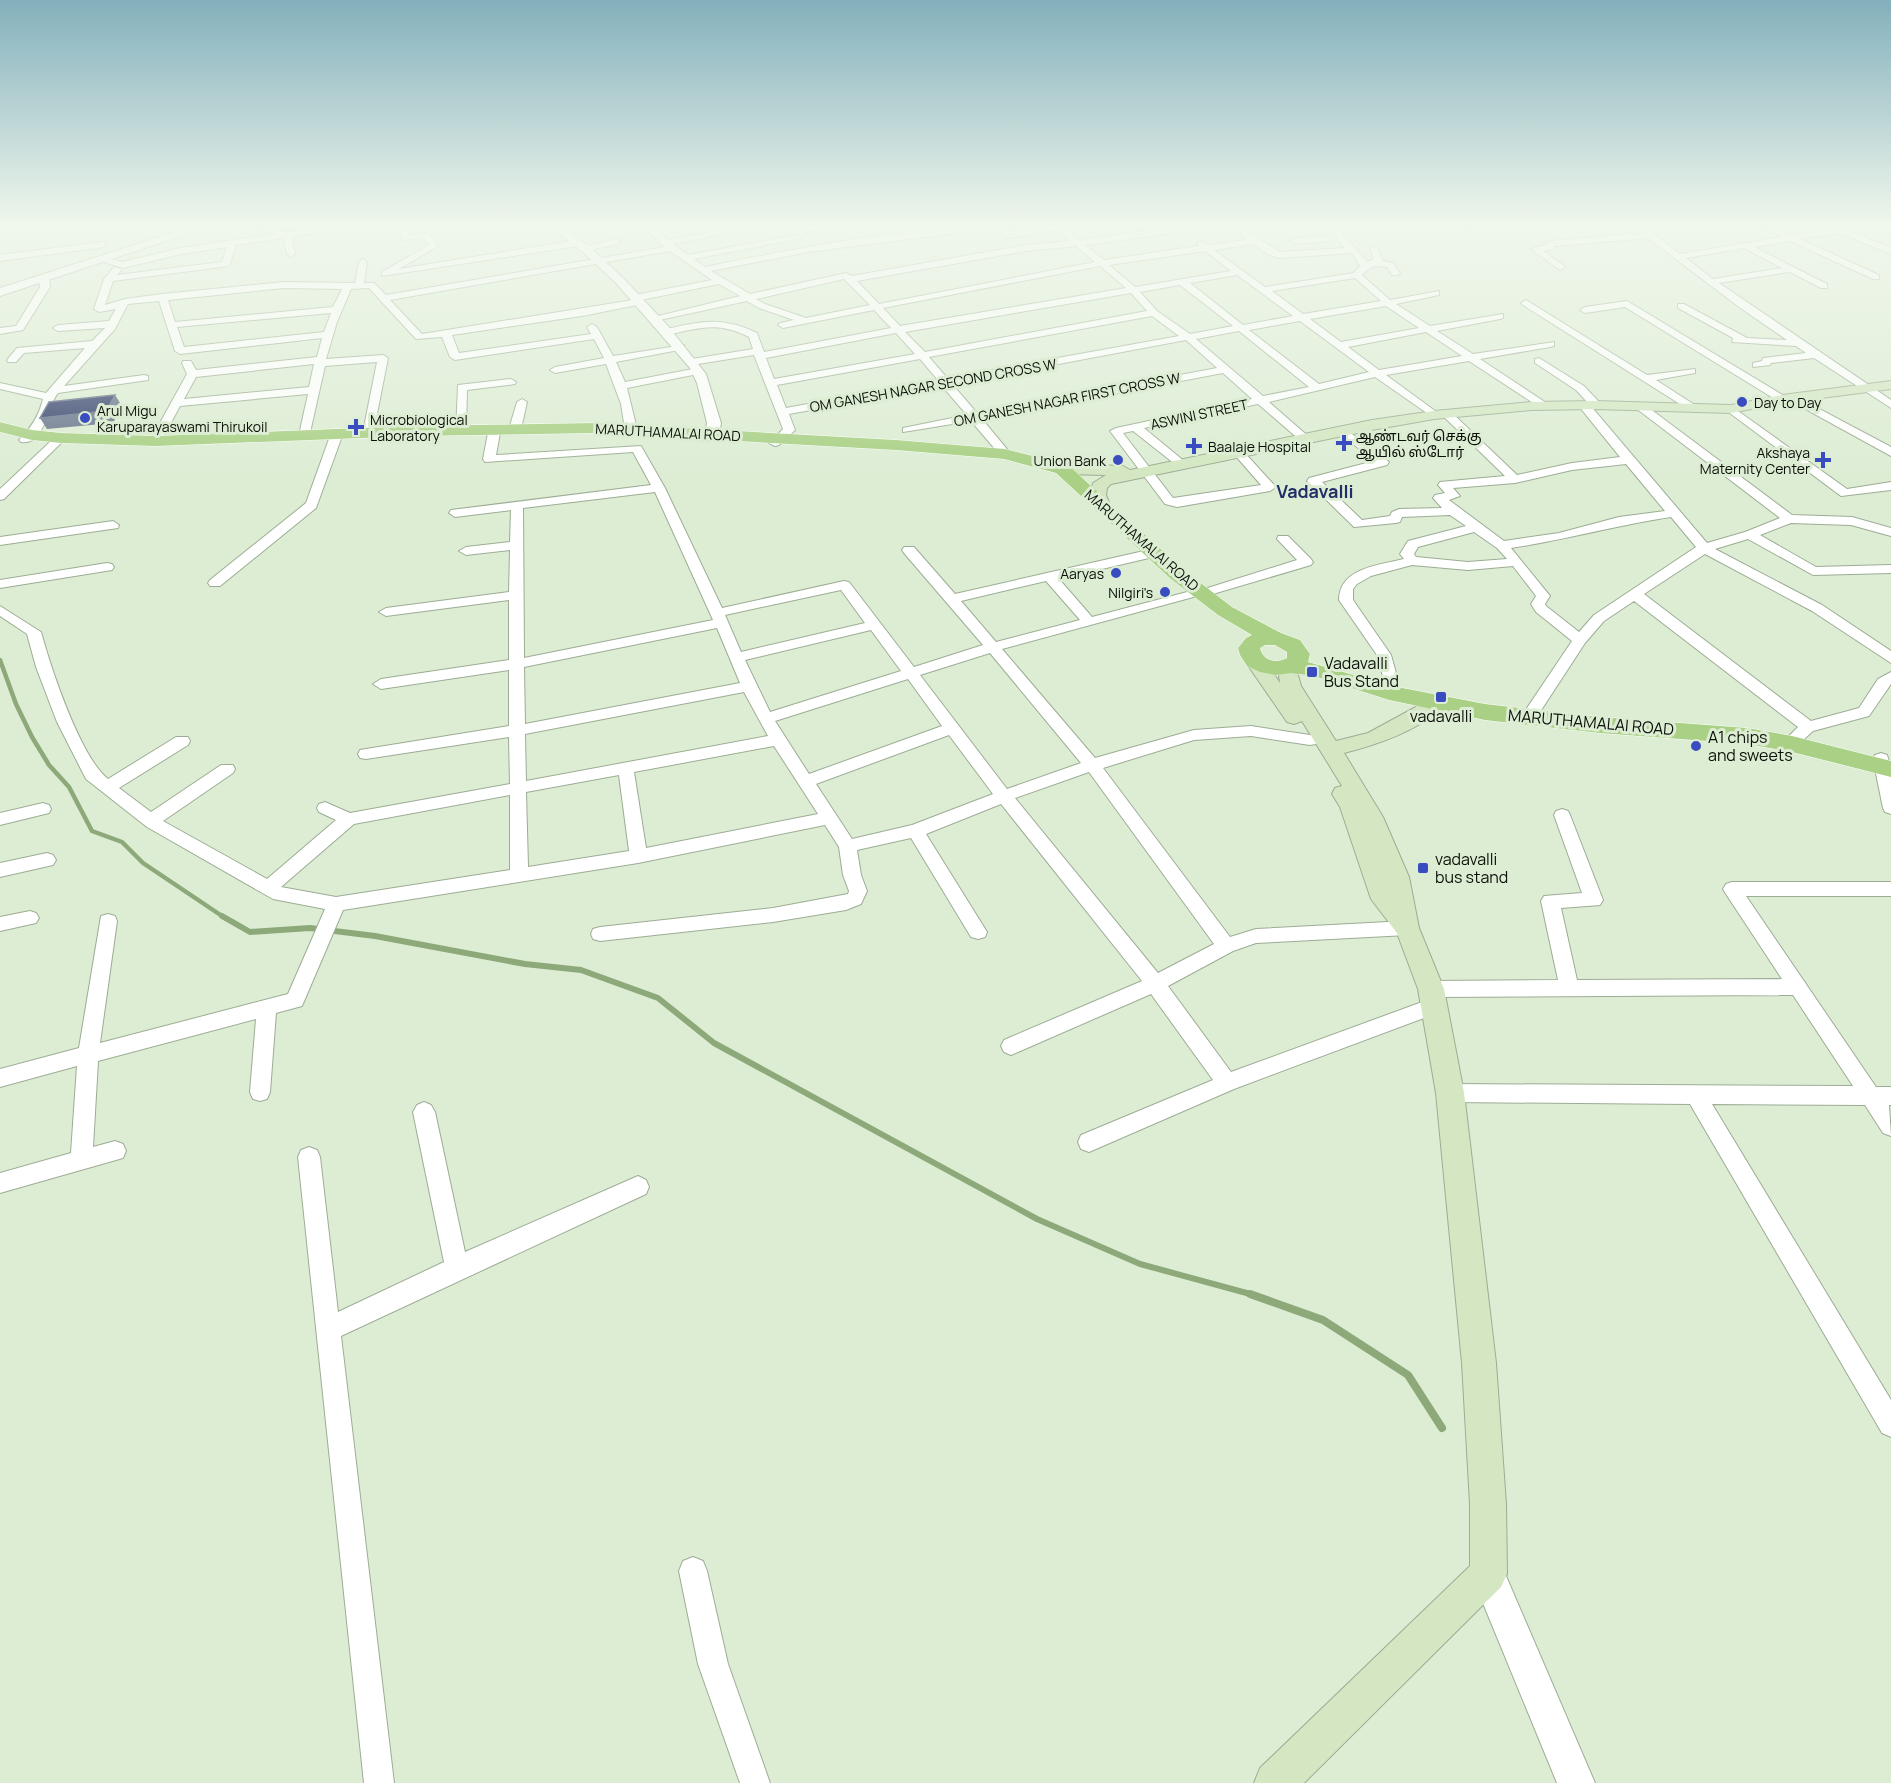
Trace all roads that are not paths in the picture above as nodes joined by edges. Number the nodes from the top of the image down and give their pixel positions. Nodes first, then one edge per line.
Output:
1 (31, 309) edge
2 (120, 309) edge
3 (166, 309) edge
4 (394, 309) edge
5 (598, 309) edge
6 (646, 309) edge
7 (696, 309) edge
8 (772, 309) edge
9 (870, 309) edge
10 (877, 309) edge
11 (1016, 309) edge
12 (1151, 309) edge
13 (1218, 309) edge
14 (1290, 309) edge
15 (1350, 309) edge
16 (1397, 309) edge
17 (1536, 309) edge
18 (1591, 309) edge
19 (1636, 309) edge
20 (1687, 309) edge
21 (1749, 309) edge
22 (336, 310) joint
23 (1585, 310) dead end
24 (582, 313) junction
25 (1154, 313) junction
26 (1500, 316) dead end
27 (1302, 317) junction
28 (655, 318) junction
29 (808, 321) junction
30 (113, 324) junction
31 (172, 325) junction
32 (783, 325) dead end
33 (58, 328) dead end
34 (1243, 328) junction
35 (1427, 329) junction
36 (897, 330) junction
37 (0, 331) edge
38 (667, 332) junction
39 (329, 334) junction
40 (446, 334) junction
41 (597, 336) junction
42 (1188, 337) junction
43 (1733, 340) dead end
44 (1746, 340) junction
45 (1797, 343) junction
46 (95, 344) junction
47 (1550, 344) dead end
48 (1341, 345) junction
49 (680, 347) junction
50 (180, 351) junction
51 (759, 353) junction
52 (1815, 355) junction
53 (923, 356) junction
54 (1471, 357) junction
55 (12, 360) dead end
56 (608, 360) junction
57 (1539, 361) dead end
58 (319, 362) junction
59 (1757, 364) dead end
60 (695, 367) junction
61 (1226, 369) junction
62 (555, 370) dead end
63 (1691, 371) dead end
64 (1379, 373) junction
65 (192, 374) junction
66 (144, 378) dead end
67 (1647, 378) junction
68 (512, 382) dead end
69 (771, 383) junction
70 (946, 384) junction
71 (1891, 385) edge
72 (0, 386) edge
73 (620, 386) junction
74 (1317, 388) junction
75 (1863, 388) junction
76 (314, 390) junction
77 (1787, 398) junction
78 (52, 400) junction
79 (1262, 401) junction
80 (522, 402) dead end
81 (176, 403) junction
82 (1590, 405) junction
83 (1891, 405) edge
84 (1545, 406) junction
85 (1641, 407) junction
86 (1695, 409) junction
87 (1731, 410) junction
88 (784, 412) junction
89 (1441, 414) junction
90 (976, 417) junction
91 (0, 427) edge
92 (1136, 427) junction
93 (515, 429) junction
94 (631, 429) junction
95 (460, 430) junction
96 (907, 430) dead end
97 (1344, 431) junction
98 (369, 432) junction
99 (494, 434) junction
100 (305, 435) junction
101 (0, 436) edge
102 (706, 436) junction
103 (28, 438) junction
104 (335, 439) junction
105 (1305, 439) junction
106 (156, 441) junction
107 (779, 441) junction
108 (55, 443) junction
109 (1891, 452) edge
110 (1239, 453) junction
111 (1005, 454) junction
112 (1629, 460) junction
113 (1176, 465) junction
114 (1145, 470) junction
115 (1123, 471) junction
116 (1515, 479) junction
117 (1106, 480) junction
118 (1073, 482) junction
119 (1891, 486) edge
120 (659, 488) junction
121 (2, 493) edge
122 (517, 505) junction
123 (1103, 507) junction
124 (1453, 511) junction
125 (455, 513) dead end
126 (1675, 513) junction
127 (1789, 519) junction
128 (114, 525) dead end
129 (1477, 527) junction
130 (1891, 532) edge
131 (1750, 535) junction
132 (1283, 539) dead end
133 (0, 541) edge
134 (517, 545) junction
135 (1502, 545) junction
136 (1704, 548) junction
137 (909, 550) dead end
138 (466, 551) dead end
139 (1143, 555) junction
140 (1412, 561) junction
141 (1518, 562) junction
142 (107, 567) dead end
143 (1891, 569) edge
144 (1049, 576) junction
145 (215, 582) dead end
146 (0, 584) edge
147 (1196, 594) junction
148 (516, 595) junction
149 (1636, 595) junction
150 (952, 599) junction
151 (0, 610) edge
152 (386, 612) dead end
153 (719, 618) junction
154 (1089, 622) junction
155 (875, 625) junction
156 (1274, 638) junction
157 (1580, 640) junction
158 (993, 647) junction
159 (1252, 654) junction
160 (738, 657) junction
161 (1891, 658) edge
162 (1292, 660) junction
163 (516, 664) junction
164 (913, 673) junction
165 (1891, 677) edge
166 (381, 684) dead end
167 (1391, 684) junction
168 (749, 686) junction
169 (1434, 699) junction
170 (1533, 711) junction
171 (766, 719) junction
172 (951, 728) junction
173 (519, 730) junction
174 (1802, 732) junction
175 (777, 740) junction
176 (1310, 740) junction
177 (182, 741) dead end
178 (1332, 749) junction
179 (366, 754) dead end
180 (1887, 764) edge
181 (1092, 765) junction
182 (227, 769) dead end
183 (626, 770) junction
184 (808, 781) junction
185 (108, 788) junction
186 (519, 788) junction
187 (1004, 796) junction
188 (325, 808) dead end
189 (1891, 808) edge
190 (43, 809) dead end
191 (1562, 815) dead end
192 (829, 818) junction
193 (0, 819) edge
194 (349, 819) junction
195 (150, 821) junction
196 (915, 831) junction
197 (848, 846) junction
198 (638, 856) junction
199 (47, 860) dead end
200 (0, 870) edge
201 (519, 876) junction
202 (268, 888) junction
203 (1891, 889) edge
204 (336, 904) junction
205 (30, 918) dead end
206 (108, 921) dead end
207 (0, 924) edge
208 (1407, 928) junction
209 (978, 932) dead end
210 (600, 934) dead end
211 (1226, 946) junction
212 (1155, 984) junction
213 (1798, 987) junction
214 (1569, 988) junction
215 (1432, 998) junction
216 (267, 1008) junction
217 (1011, 1046) dead end
218 (88, 1055) junction
219 (0, 1078) edge
220 (1227, 1083) junction
221 (260, 1092) dead end
222 (1450, 1093) junction
223 (1695, 1094) junction
224 (1869, 1095) junction
225 (1891, 1096) edge
226 (424, 1112) dead end
227 (1891, 1126) edge
228 (1089, 1142) dead end
229 (115, 1151) dead end
230 (309, 1157) dead end
231 (81, 1161) junction
232 (0, 1183) edge
233 (638, 1187) dead end
234 (457, 1268) junction
235 (328, 1329) junction
236 (1891, 1424) edge
237 (693, 1572) dead end
238 (1488, 1574) junction
239 (379, 1783) edge
240 (755, 1783) edge
241 (1275, 1783) edge
242 (1576, 1783) edge

1 - 37 street
2 - 30 street
3 - 31 street
4 - 40 street
5 - 24 street
6 - 28 street
7 - 28 street
8 - 29 street
9 - 29 street
10 - 36 street
11 - 36 street
12 - 25 street
13 - 34 street
14 - 27 street
15 - 27 street, OM GANESH NAGAR SECOND CROSS W
16 - 35 street
17 - 67 street
18 - 23 street
19 - 77 street
20 - 44 street
21 - 45 street
22 - 31 street
22 - 39 street
24 - 40 street
24 - 41 street
25 - 42 street
25 - 53 street
26 - 35 street
27 - 34 street, OM GANESH NAGAR SECOND CROSS W
27 - 48 street
28 - 38 street
29 - 32 street
30 - 33 street
30 - 46 street
31 - 50 street
34 - 42 street, OM GANESH NAGAR SECOND CROSS W
34 - 74 street
35 - 48 street
35 - 54 street
36 - 51 street
36 - 53 street
38 - 49 street
38 - 51 street
39 - 50 street
39 - 58 street
40 - 41 street
41 - 56 street
42 - 61 street
42 - 70 street, OM GANESH NAGAR SECOND CROSS W
43 - 44 street
44 - 45 street
45 - 52 street
46 - 55 street
46 - 78 street
47 - 54 street, ASWINI STREET
48 - 64 street
49 - 56 street
49 - 60 street
50 - 65 street
51 - 60 street
51 - 69 street
52 - 59 street
52 - 75 street
53 - 69 street
53 - 70 street
54 - 64 street, ASWINI STREET
54 - 84 street
56 - 62 street
56 - 73 street
57 - 82 street
58 - 65 street
58 - 76 street
58 - 98 street
60 - 73 street
60 - 102 street
61 - 79 street
61 - 90 street, OM GANESH NAGAR FIRST CROSS W
63 - 67 street
64 - 74 street, ASWINI STREET
64 - 89 street
65 - 81 street
66 - 78 street
67 - 86 street
68 - 95 street
69 - 88 street
70 - 88 street, OM GANESH NAGAR SECOND CROSS W
70 - 90 street
71 - 75 main road
72 - 78 street
73 - 94 street
74 - 79 street, ASWINI STREET
75 - 77 main road
75 - 83 street
76 - 81 street
76 - 100 street
77 - 87 main road
77 - 109 street
78 - 103 street
79 - 92 street, ASWINI STREET
79 - 105 street
80 - 93 street
81 - 106 street
82 - 84 main road
82 - 85 main road
82 - 112 street
84 - 89 main road
85 - 86 main road
85 - 127 street
86 - 87 main road
87 - 119 street
88 - 107 street
89 - 97 main road
89 - 116 street
90 - 96 street, OM GANESH NAGAR FIRST CROSS W
90 - 111 street
91 - 103 main road, MARUTHAMALAI ROAD
92 - 113 street
92 - 114 street
93 - 94 main road, MARUTHAMALAI ROAD
93 - 95 main road, MARUTHAMALAI ROAD
94 - 102 main road, MARUTHAMALAI ROAD
95 - 98 main road, MARUTHAMALAI ROAD
97 - 105 main road
97 - 124 street
98 - 100 main road, MARUTHAMALAI ROAD
99 - 102 main road, MARUTHAMALAI ROAD
99 - 104 main road, MARUTHAMALAI ROAD
99 - 120 street
100 - 106 main road, MARUTHAMALAI ROAD
101 - 103 main road, MARUTHAMALAI ROAD
102 - 107 main road, MARUTHAMALAI ROAD
103 - 106 main road, MARUTHAMALAI ROAD
103 - 108 main road, MARUTHAMALAI ROAD
104 - 108 main road, MARUTHAMALAI ROAD
104 - 145 street
105 - 110 main road
107 - 111 main road, MARUTHAMALAI ROAD
107 - 118 main road, MARUTHAMALAI ROAD
108 - 121 street
110 - 113 main road
110 - 114 street
111 - 118 main road, MARUTHAMALAI ROAD
112 - 116 street
112 - 126 street
113 - 114 main road
114 - 115 main road
114 - 117 main road
115 - 118 main road
115 - 118 main road
116 - 124 street
117 - 118 main road
117 - 123 main road
118 - 123 main road, MARUTHAMALAI ROAD
118 - 139 main road, MARUTHAMALAI ROAD
120 - 122 street
120 - 153 street
122 - 125 street
122 - 134 street
123 - 147 main road, MARUTHAMALAI ROAD
124 - 129 street
126 - 135 street
126 - 136 street
127 - 130 street
127 - 131 street
128 - 133 street
129 - 135 street
129 - 140 street
131 - 136 street
131 - 143 street
132 - 147 street
134 - 138 street
134 - 148 street
135 - 141 street
136 - 149 street
136 - 161 street
137 - 150 street
139 - 144 street
139 - 147 main road, MARUTHAMALAI ROAD
140 - 141 street
140 - 167 street
141 - 157 street
142 - 146 street
144 - 150 street
144 - 154 street
147 - 154 street
147 - 156 main road, MARUTHAMALAI ROAD
147 - 159 main road, MARUTHAMALAI ROAD
148 - 152 street
148 - 163 street
149 - 157 street
149 - 174 street
150 - 158 street
151 - 185 street
153 - 155 street
153 - 160 street
153 - 163 street
154 - 158 street
155 - 160 street
155 - 164 street
156 - 159 main road
156 - 162 main road, MARUTHAMALAI ROAD
157 - 170 street
158 - 164 street
158 - 181 street
159 - 162 main road
159 - 176 main road
160 - 168 street
162 - 167 main road, MARUTHAMALAI ROAD
162 - 169 main road, MARUTHAMALAI ROAD
162 - 178 main road
163 - 166 street
163 - 173 street
164 - 171 street
164 - 172 street
165 - 174 street
167 - 169 main road, MARUTHAMALAI ROAD
168 - 171 street
168 - 173 street
169 - 170 main road, MARUTHAMALAI ROAD
169 - 178 main road
169 - 180 main road, MARUTHAMALAI ROAD
170 - 174 main road, MARUTHAMALAI ROAD
171 - 175 street
172 - 184 street
172 - 187 street
173 - 179 street
173 - 186 street
174 - 180 main road, MARUTHAMALAI ROAD
175 - 183 street
175 - 184 street
176 - 181 street
176 - 208 main road
177 - 185 street
178 - 208 main road
180 - 189 street
181 - 187 street
181 - 211 street
182 - 195 street
183 - 186 street
183 - 198 street
184 - 192 street
185 - 195 street
186 - 194 street
186 - 201 street
187 - 196 street
187 - 212 street
188 - 194 street
190 - 193 street
191 - 214 street
192 - 197 street
192 - 198 street
194 - 202 street
195 - 202 street
196 - 197 street
196 - 209 street
197 - 210 street
198 - 201 street
199 - 200 street
201 - 204 street
202 - 204 street
203 - 213 street
204 - 216 street
205 - 207 street
206 - 218 street
208 - 211 street
208 - 215 main road
211 - 212 street
212 - 217 street
212 - 220 street
213 - 214 street
213 - 224 street
214 - 215 street
215 - 220 street
215 - 222 main road
216 - 218 street
216 - 221 street
218 - 219 street
218 - 231 street
220 - 228 street
222 - 223 street
222 - 238 main road
223 - 224 street
223 - 236 street
224 - 225 street
224 - 227 street
226 - 234 street
229 - 231 street
230 - 235 street
231 - 232 street
233 - 234 street
234 - 235 street
235 - 239 street
237 - 240 street
238 - 241 main road
238 - 242 street

